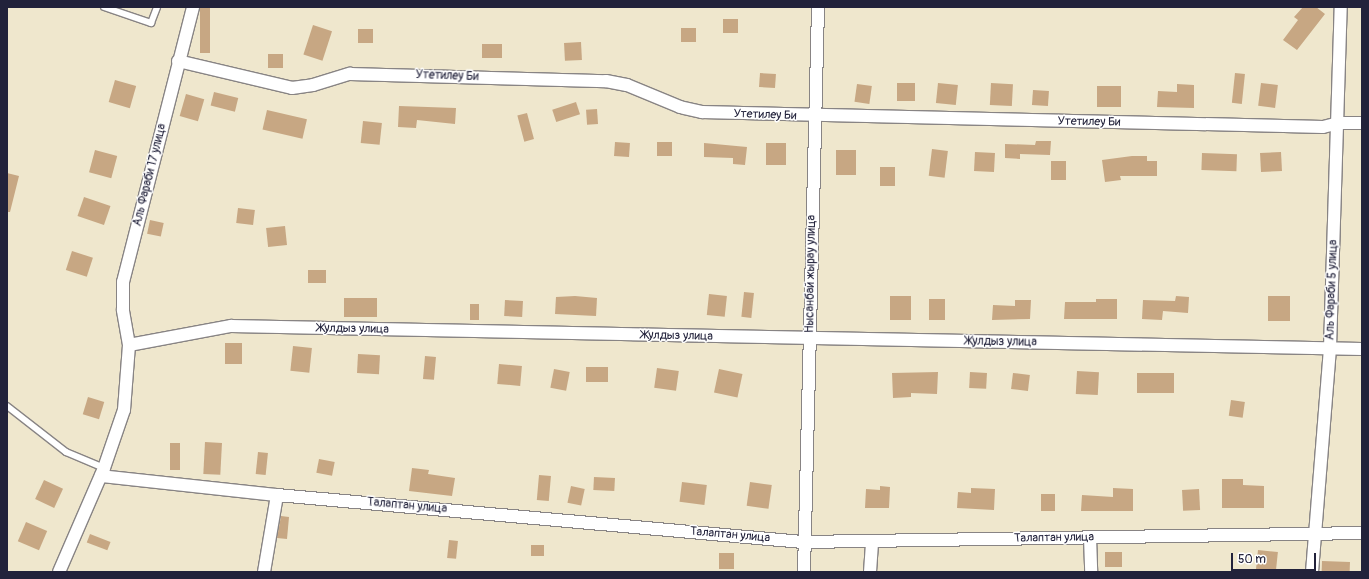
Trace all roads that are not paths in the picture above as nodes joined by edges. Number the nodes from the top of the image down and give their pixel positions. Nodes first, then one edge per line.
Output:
1 (104, 7) edge
2 (157, 7) edge
3 (193, 7) edge
4 (818, 7) edge
5 (1341, 7) edge
6 (178, 61) junction
7 (814, 117) junction
8 (1339, 123) junction
9 (1362, 123) edge
10 (810, 339) junction
11 (129, 345) junction
12 (1330, 348) junction
13 (1362, 349) edge
14 (7, 406) edge
15 (102, 472) junction
16 (277, 495) junction
17 (1314, 533) junction
18 (1362, 533) edge
19 (1090, 537) junction
20 (872, 541) junction
21 (804, 542) junction
22 (60, 572) edge
23 (264, 572) edge
24 (804, 572) edge
25 (870, 572) edge
26 (1091, 572) edge
27 (1312, 572) edge

1 - 2 lane
3 - 6 street, Аль Фараби 17 улица
4 - 7 street, Нысанбай жырау улица
5 - 8 street, Аль Фараби 5 улица
6 - 7 street, Утетилеу Би
6 - 11 street, Аль Фараби 17 улица
7 - 8 street, Утетилеу Би
7 - 10 street, Нысанбай жырау улица
8 - 9 street, Утетилеу Би
8 - 12 street, Аль Фараби 5 улица
10 - 11 street, Жулдыз улица
10 - 12 street, Жулдыз улица
10 - 21 street, Нысанбай жырау улица
11 - 15 street
12 - 13 street, Жулдыз улица
12 - 17 street, Аль Фараби 5 улица
14 - 15 lane
15 - 16 street, Талаптан улица
15 - 22 street
16 - 21 street, Талаптан улица
16 - 23 street
17 - 18 street, Талаптан улица
17 - 19 street, Талаптан улица
17 - 27 street, Аль Фараби 5 улица
19 - 20 street, Талаптан улица
19 - 26 street
20 - 21 street, Талаптан улица
20 - 25 street
21 - 24 street, Нысанбай жырау улица

